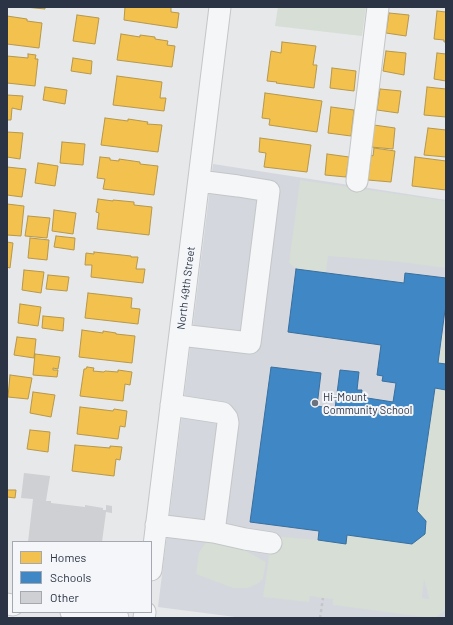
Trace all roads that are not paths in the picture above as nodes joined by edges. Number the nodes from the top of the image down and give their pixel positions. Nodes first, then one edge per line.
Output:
1 (220, 7) edge
2 (378, 7) edge
3 (199, 181) junction
4 (357, 181) dead end
5 (180, 335) junction
6 (171, 405) junction
7 (156, 525) junction
8 (214, 532) junction
9 (271, 543) dead end
10 (152, 561) edge
11 (79, 613) edge
12 (118, 618) edge

1 - 3 street, North 49th Street
2 - 4 street
3 - 5 street, North 49th Street
3 - 5 street
5 - 6 street, North 49th Street
6 - 7 street, North 49th Street
6 - 8 street
7 - 8 street
7 - 10 street, North 49th Street
8 - 9 street
11 - 12 street

